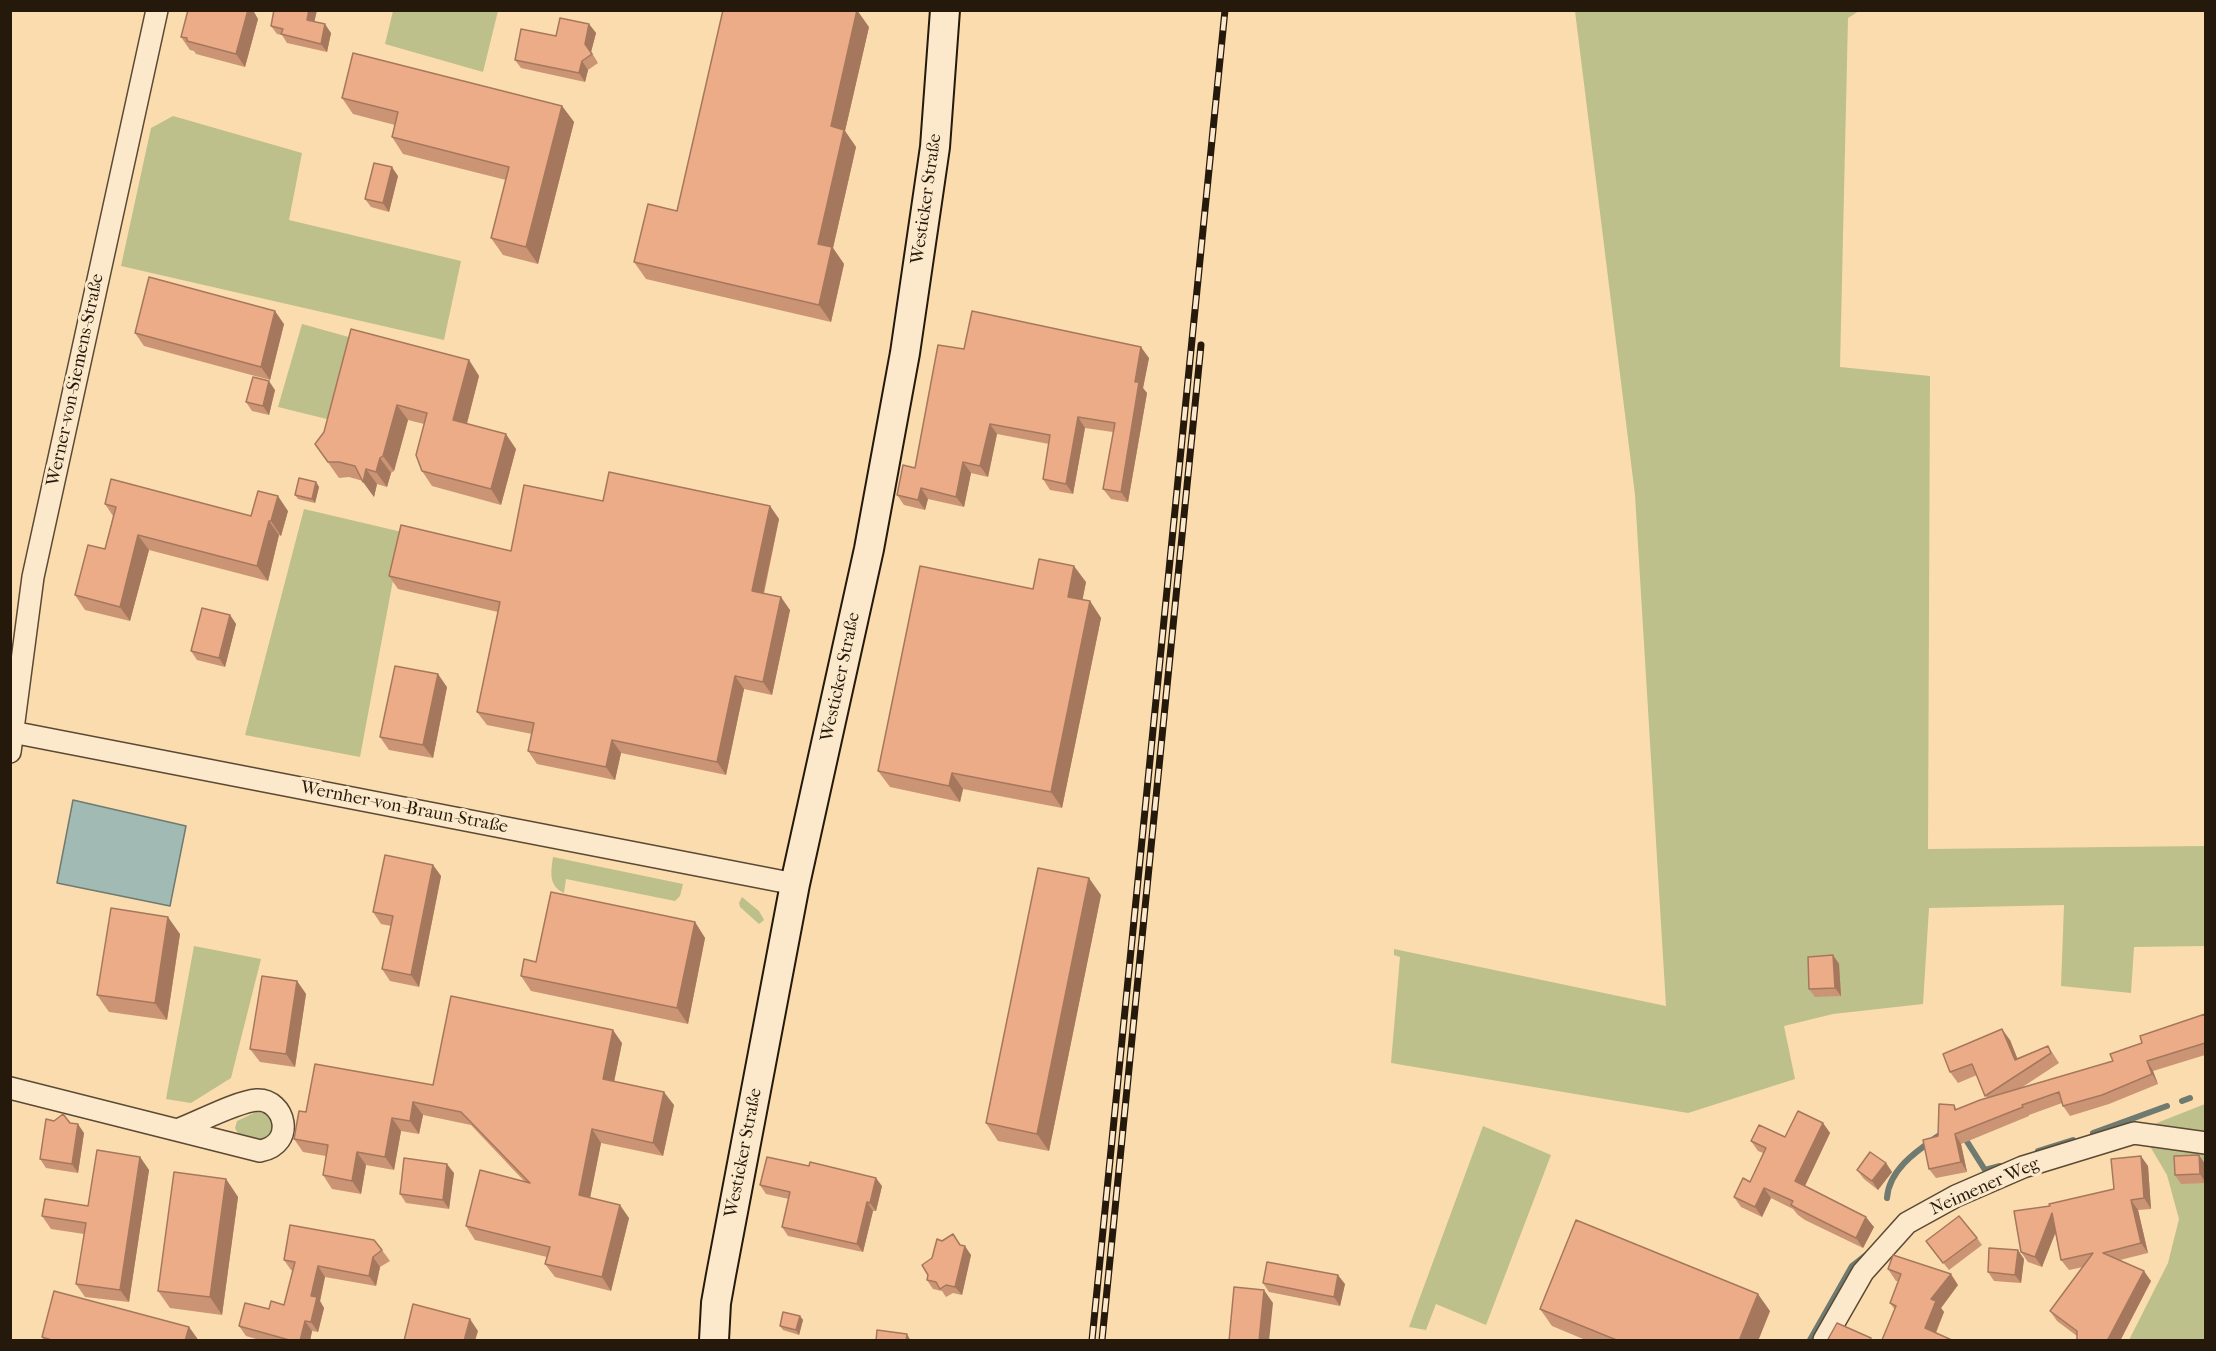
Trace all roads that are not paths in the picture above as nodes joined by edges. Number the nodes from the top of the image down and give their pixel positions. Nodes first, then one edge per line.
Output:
1 (156, 10) edge
2 (945, 10) edge
3 (11, 742) edge
4 (795, 884) junction
5 (10, 1088) edge
6 (177, 1130) dead end
7 (2205, 1143) edge
8 (714, 1341) edge
9 (1824, 1341) edge

1 - 3 street, Werner-von-Siemens-Straße
2 - 4 main road, Westicker Straße
3 - 4 street, Wernher-von-Braun-Straße
4 - 8 main road, Westicker Straße
5 - 6 street
7 - 9 street, Neimener Weg

